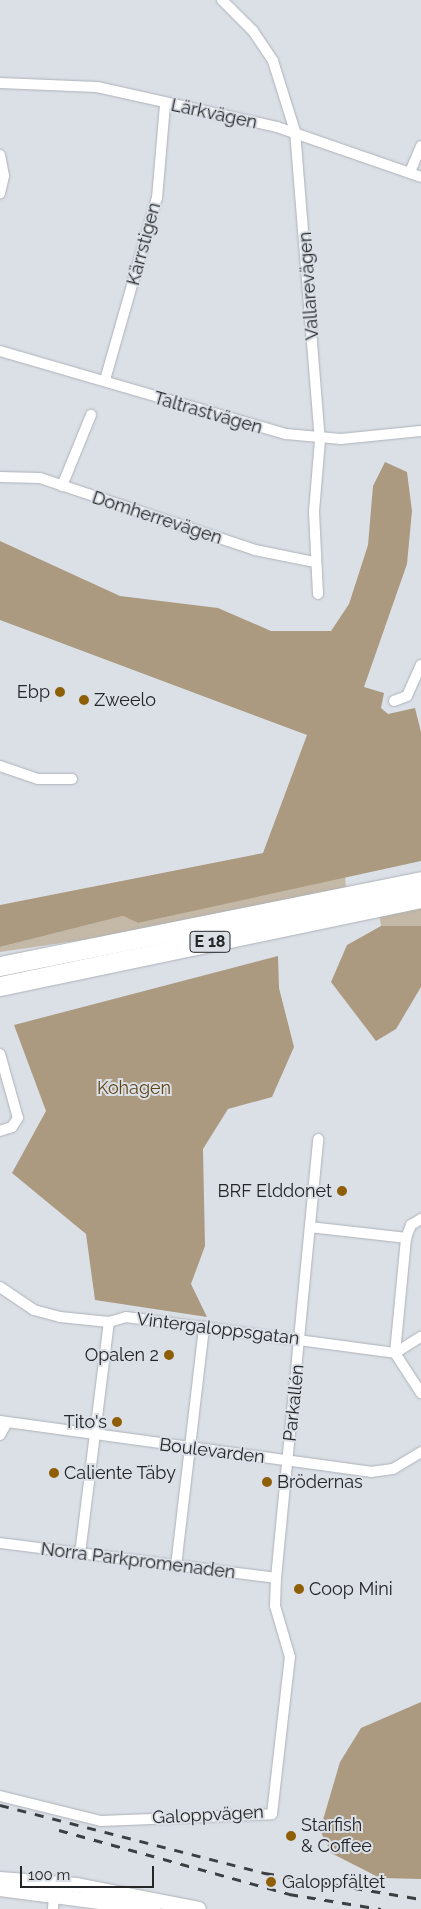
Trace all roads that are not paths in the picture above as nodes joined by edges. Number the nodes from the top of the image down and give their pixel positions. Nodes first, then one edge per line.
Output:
1 (222, 0) edge
2 (0, 83) edge
3 (165, 104) junction
4 (295, 131) junction
5 (421, 146) edge
6 (0, 154) edge
7 (410, 172) junction
8 (421, 177) edge
9 (0, 194) edge
10 (0, 351) edge
11 (105, 380) junction
12 (91, 415) dead end
13 (421, 431) edge
14 (320, 440) junction
15 (0, 476) edge
16 (62, 486) junction
17 (314, 562) junction
18 (318, 594) dead end
19 (421, 665) edge
20 (394, 700) dead end
21 (0, 766) edge
22 (72, 779) dead end
23 (421, 881) edge
24 (421, 898) edge
25 (170, 932) junction
26 (0, 959) edge
27 (0, 966) edge
28 (0, 986) edge
29 (0, 1054) edge
30 (0, 1131) edge
31 (318, 1139) dead end
32 (421, 1219) edge
33 (310, 1227) junction
34 (406, 1238) junction
35 (0, 1287) edge
36 (109, 1322) junction
37 (204, 1327) junction
38 (421, 1337) edge
39 (300, 1339) junction
40 (395, 1353) junction
41 (421, 1393) edge
42 (3, 1423) edge
43 (0, 1435) edge
44 (97, 1438) junction
45 (190, 1448) junction
46 (421, 1452) edge
47 (288, 1461) junction
48 (0, 1543) edge
49 (80, 1554) junction
50 (176, 1566) junction
51 (276, 1578) junction
52 (0, 1796) edge
53 (0, 1879) edge
54 (0, 1889) edge
55 (54, 1895) edge
56 (154, 1909) edge
57 (199, 1909) edge

1 - 4 street, Vallarevägen
2 - 3 street, Lärkvägen
3 - 4 street, Lärkvägen
3 - 11 street, Kärrstigen
4 - 7 street, Lärkvägen
4 - 14 street, Vallarevägen
5 - 7 street
6 - 9 street
7 - 8 street, Lärkvägen
10 - 11 street, Taltrastvägen
11 - 14 street, Taltrastvägen
12 - 16 street
13 - 14 street, Taltrastvägen
14 - 17 street, Vallarevägen
15 - 16 street, Domherrevägen
16 - 17 street, Domherrevägen
17 - 18 street, Vallarevägen
19 - 20 street
21 - 22 street
23 - 25 highway, E 18
24 - 28 highway, E 18
25 - 26 highway
25 - 27 highway, E 18
29 - 30 street
31 - 33 street, Parkallén
32 - 34 street
33 - 34 street
33 - 39 street, Parkallén
34 - 40 street
35 - 36 street, Vintergaloppsgatan
36 - 37 street, Vintergaloppsgatan
36 - 44 street
37 - 39 street, Vintergaloppsgatan
37 - 45 street
38 - 40 street
39 - 40 street, Vintergaloppsgatan
39 - 47 street, Parkallén
40 - 41 street
42 - 43 street
42 - 44 street, Boulevarden
44 - 45 street, Boulevarden
44 - 49 street
45 - 47 street, Boulevarden
45 - 50 street
46 - 47 street, Boulevarden
47 - 51 street, Parkallén
48 - 49 street, Norra Parkpromenaden
49 - 50 street, Norra Parkpromenaden
50 - 51 street, Norra Parkpromenaden
51 - 52 street, Galoppvägen
53 - 55 street
54 - 55 street
55 - 56 street
55 - 57 street

